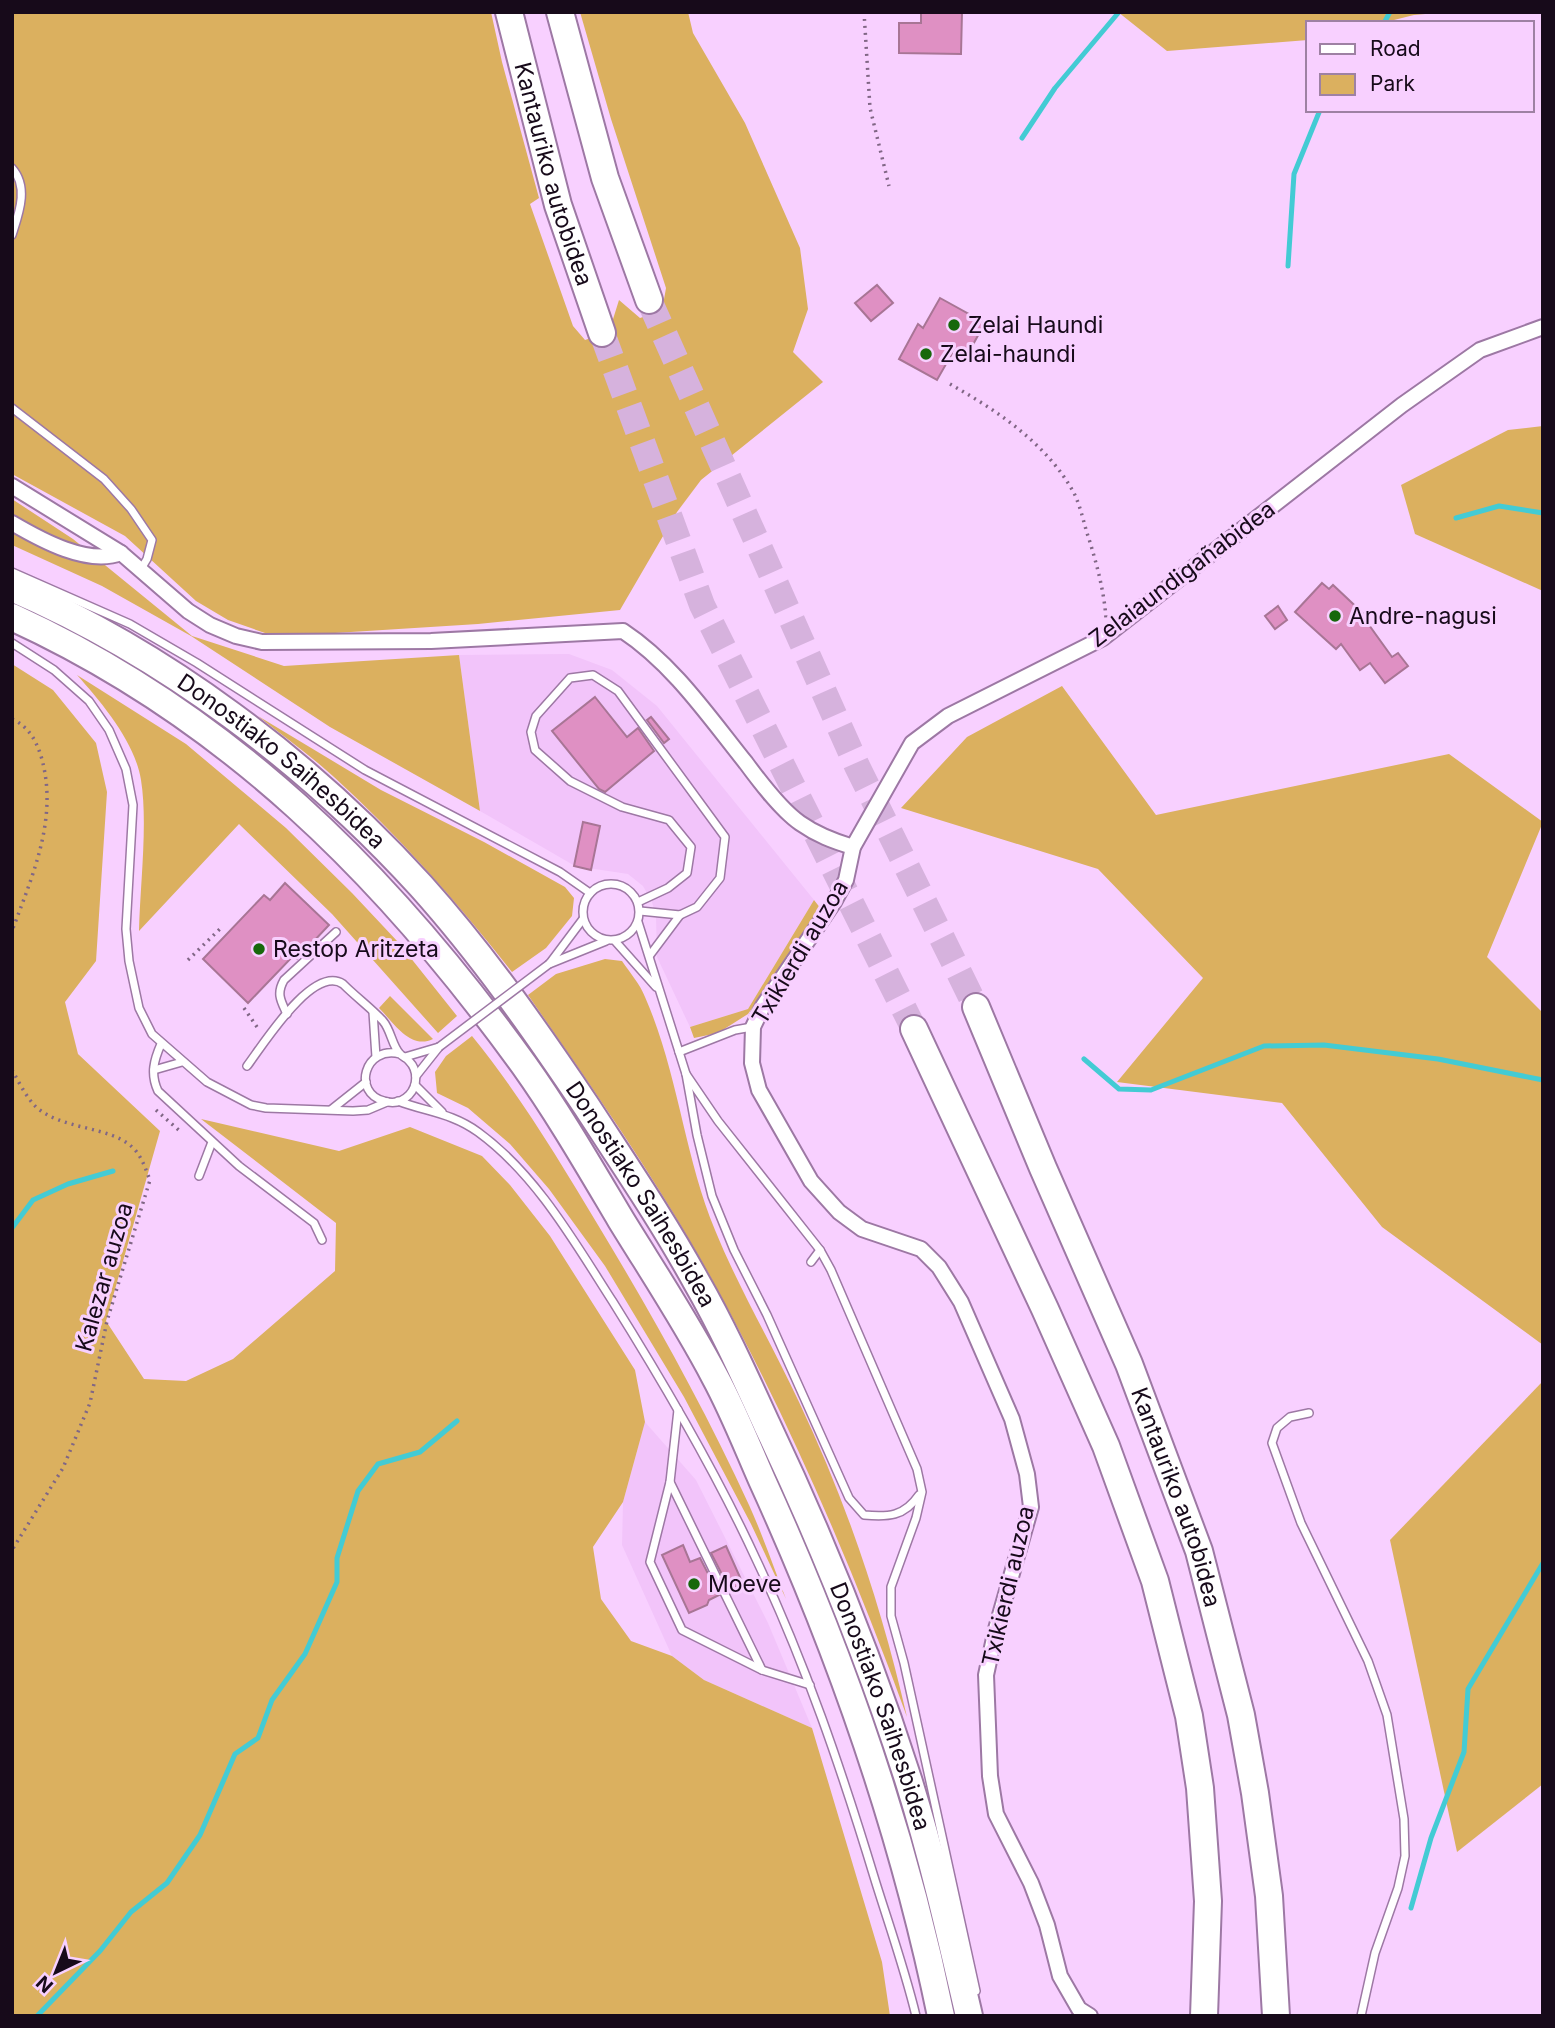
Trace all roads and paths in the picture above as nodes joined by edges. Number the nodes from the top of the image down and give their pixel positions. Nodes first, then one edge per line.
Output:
1 (509, 12) edge
2 (560, 12) edge
3 (864, 12) edge
4 (12, 168) edge
5 (889, 186) dead end
6 (12, 235) edge
7 (649, 300) tunnel mouth
8 (1543, 327) edge
9 (602, 333) tunnel mouth
10 (950, 384) dead end
11 (12, 408) edge
12 (12, 486) edge
13 (12, 523) edge
14 (121, 553) junction
15 (141, 569) junction
16 (12, 572) edge
17 (12, 588) edge
18 (12, 617) edge
19 (1103, 638) junction
20 (12, 643) edge
21 (12, 719) edge
22 (853, 847) junction
23 (590, 893) junction
24 (638, 902) junction
25 (640, 911) junction
26 (680, 915) junction
27 (583, 919) junction
28 (638, 922) junction
29 (223, 926) dead end
30 (12, 931) edge
31 (336, 932) dead end
32 (606, 941) junction
33 (615, 941) junction
34 (650, 955) junction
35 (188, 960) dead end
36 (549, 964) junction
37 (659, 990) junction
38 (976, 1006) tunnel mouth
39 (244, 1008) dead end
40 (373, 1012) junction
41 (287, 1014) junction
42 (257, 1027) dead end
43 (753, 1027) junction
44 (914, 1029) tunnel mouth
45 (161, 1044) junction
46 (439, 1047) junction
47 (679, 1052) junction
48 (402, 1055) junction
49 (376, 1057) junction
50 (181, 1062) junction
51 (247, 1066) dead end
52 (12, 1070) edge
53 (154, 1070) junction
54 (686, 1074) junction
55 (416, 1076) junction
56 (366, 1082) junction
57 (415, 1085) junction
58 (398, 1101) junction
59 (387, 1102) junction
60 (156, 1110) dead end
61 (331, 1110) junction
62 (443, 1112) junction
63 (182, 1133) dead end
64 (212, 1142) junction
65 (199, 1176) dead end
66 (322, 1240) dead end
67 (820, 1250) junction
68 (811, 1262) dead end
69 (678, 1410) junction
70 (1309, 1413) dead end
71 (670, 1482) junction
72 (922, 1492) junction
73 (12, 1550) edge
74 (762, 1670) junction
75 (810, 1685) junction
76 (974, 2010) edge
77 (916, 2016) edge
78 (941, 2016) edge
79 (1090, 2016) edge
80 (1204, 2016) edge
81 (1276, 2016) edge
82 (1361, 2016) edge

1 - 9 highway, Kantauriko autobidea
2 - 7 highway
3 - 5 path
4 - 6 lane
8 - 19 street, Zelaiaundigañabidea
10 - 19 path
11 - 15 lane
12 - 14 street, Txikierdi auzoa
13 - 14 street
14 - 15 street, Txikierdi auzoa
15 - 22 street, Txikierdi auzoa
16 - 23 lane
17 - 76 highway, Donostiako Saihesbidea
18 - 78 highway, Donostiako Saihesbidea
19 - 22 street, Zelaiaundigañabidea
20 - 45 lane
21 - 30 path
22 - 43 street, Txikierdi auzoa
23 - 24 lane
23 - 27 lane
24 - 25 lane
24 - 26 lane
25 - 26 lane
25 - 28 lane
26 - 34 lane
27 - 32 lane
27 - 36 lane
28 - 33 lane
28 - 34 lane
29 - 35 path
31 - 41 lane
32 - 33 lane
32 - 36 lane
33 - 37 lane
34 - 37 lane
36 - 46 lane, bridge
37 - 47 lane
38 - 81 highway, Kantauriko autobidea
39 - 42 path
40 - 41 lane
40 - 48 lane
40 - 49 lane
41 - 51 lane
43 - 47 lane
43 - 79 street, Txikierdi auzoa
44 - 80 highway, Kantauriko autobidea
45 - 50 lane
45 - 53 lane
46 - 48 lane
46 - 55 lane
47 - 54 lane
48 - 49 lane
48 - 55 lane
49 - 56 lane
50 - 53 lane
50 - 61 lane
52 - 73 path, Kalezar auzoa
53 - 64 lane
54 - 67 lane
54 - 72 lane
55 - 57 lane
56 - 59 lane
56 - 61 lane
57 - 58 lane
57 - 62 lane
58 - 59 lane
58 - 62 lane
59 - 61 lane
60 - 63 path
62 - 69 lane
64 - 65 lane
64 - 66 lane
67 - 68 lane
67 - 72 lane
69 - 71 lane
69 - 75 lane
70 - 82 lane
71 - 74 lane
71 - 74 lane
72 - 76 lane
74 - 75 lane
75 - 77 lane

